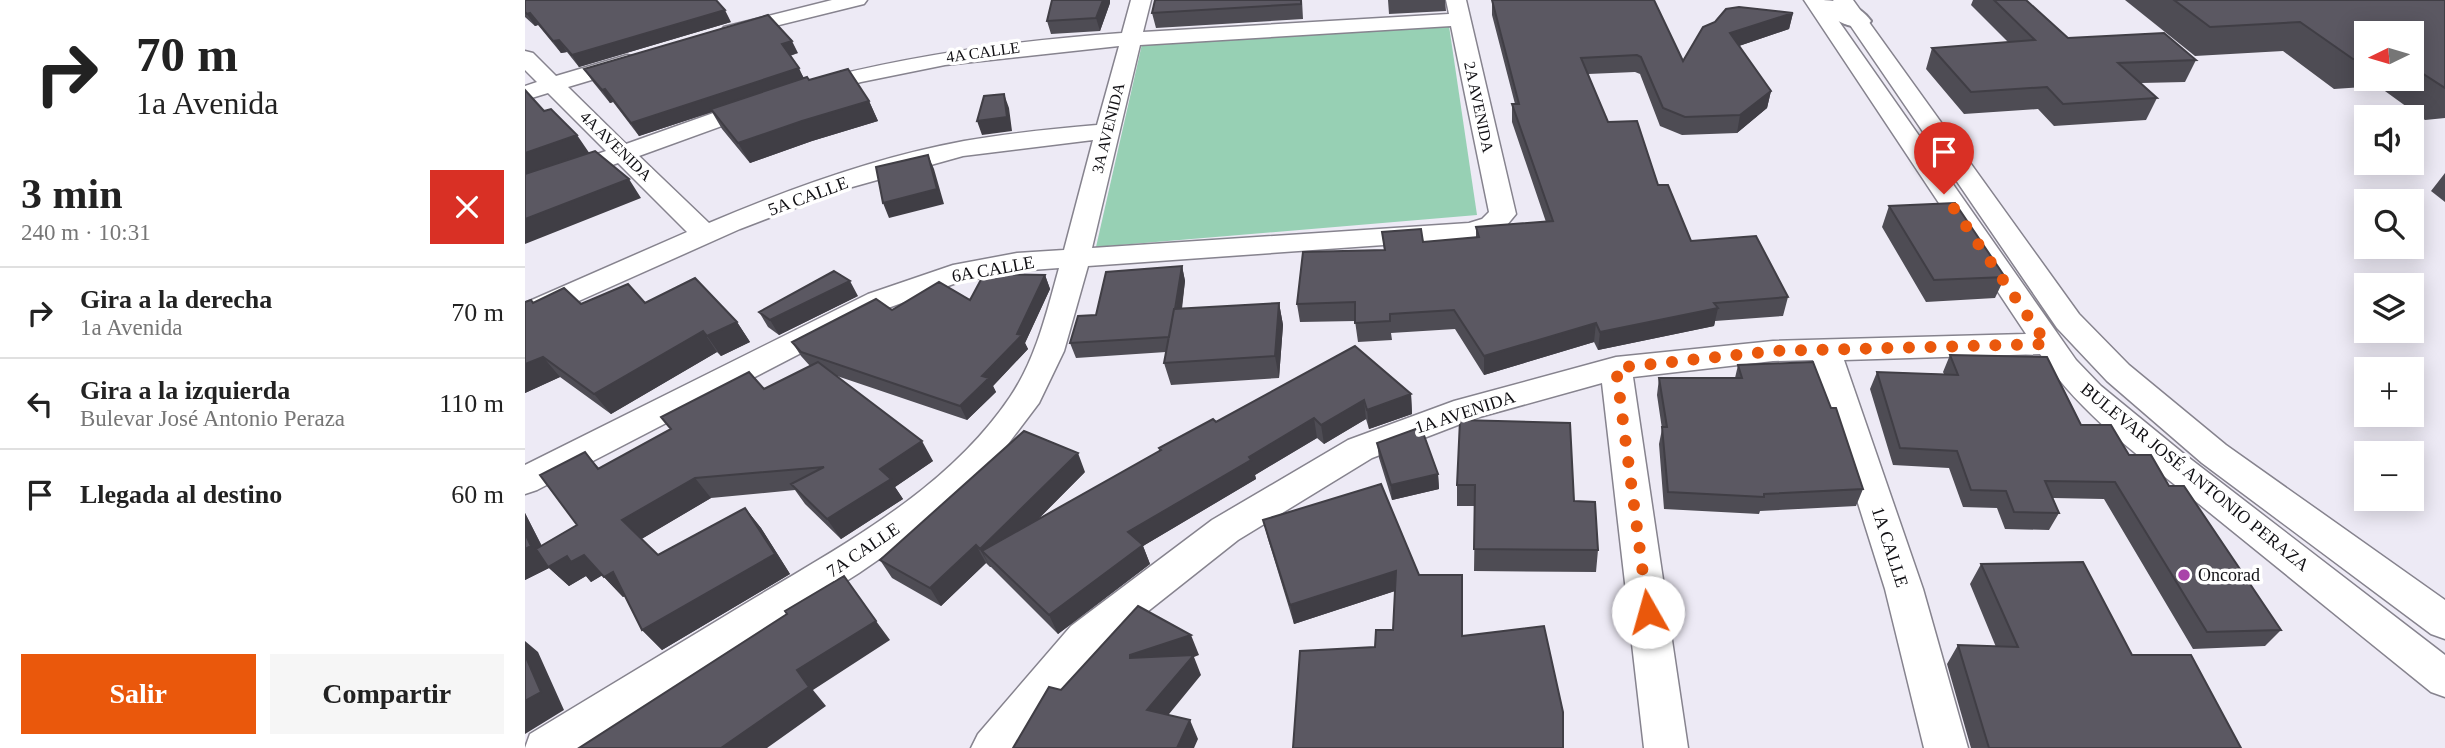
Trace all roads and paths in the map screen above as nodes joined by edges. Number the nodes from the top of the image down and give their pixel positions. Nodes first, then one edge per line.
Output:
1 (788, 0) edge
2 (857, 0) edge
3 (1141, 0) edge
4 (1833, 8) edge
5 (1458, 9) edge
6 (1129, 39) junction
7 (646, 48) edge
8 (535, 73) edge
9 (525, 93) edge
10 (1901, 129) junction
11 (1107, 131) junction
12 (623, 151) junction
13 (525, 188) edge
14 (1993, 198) junction
15 (1503, 214) joint
16 (706, 235) junction
17 (1077, 257) junction
18 (525, 315) edge
19 (2047, 344) junction
20 (1825, 349) junction
21 (1616, 368) junction
22 (525, 481) edge
23 (2445, 622) edge
24 (2445, 679) edge
25 (545, 748) edge
26 (993, 748) edge
27 (1666, 748) edge
28 (1945, 748) edge

1 - 2 street
3 - 6 street, 3A AVENIDA
4 - 10 street, BULEVAR JOSÉ ANTONIO PERAZA
4 - 14 street, BULEVAR JOSÉ ANTONIO PERAZA
5 - 6 street, 4A CALLE
5 - 15 street, 2A AVENIDA
6 - 11 street, 3A AVENIDA
6 - 12 street, 4A CALLE
7 - 8 street
8 - 9 street
8 - 12 street, 4A AVENIDA
10 - 14 street
10 - 19 street, BULEVAR JOSÉ ANTONIO PERAZA
11 - 16 street, 5A CALLE
11 - 17 street, 3A AVENIDA
12 - 13 street, 4A CALLE
12 - 16 street, 4A AVENIDA
14 - 23 street, BULEVAR JOSÉ ANTONIO PERAZA
15 - 17 street, 6A CALLE
16 - 18 street, 5A CALLE
17 - 22 street, 6A CALLE
17 - 25 street, 7A CALLE
19 - 20 street, 1A AVENIDA
19 - 24 street, BULEVAR JOSÉ ANTONIO PERAZA
20 - 21 street, 1A AVENIDA
20 - 28 street, 1A CALLE
21 - 26 street, 1A AVENIDA
21 - 27 street

